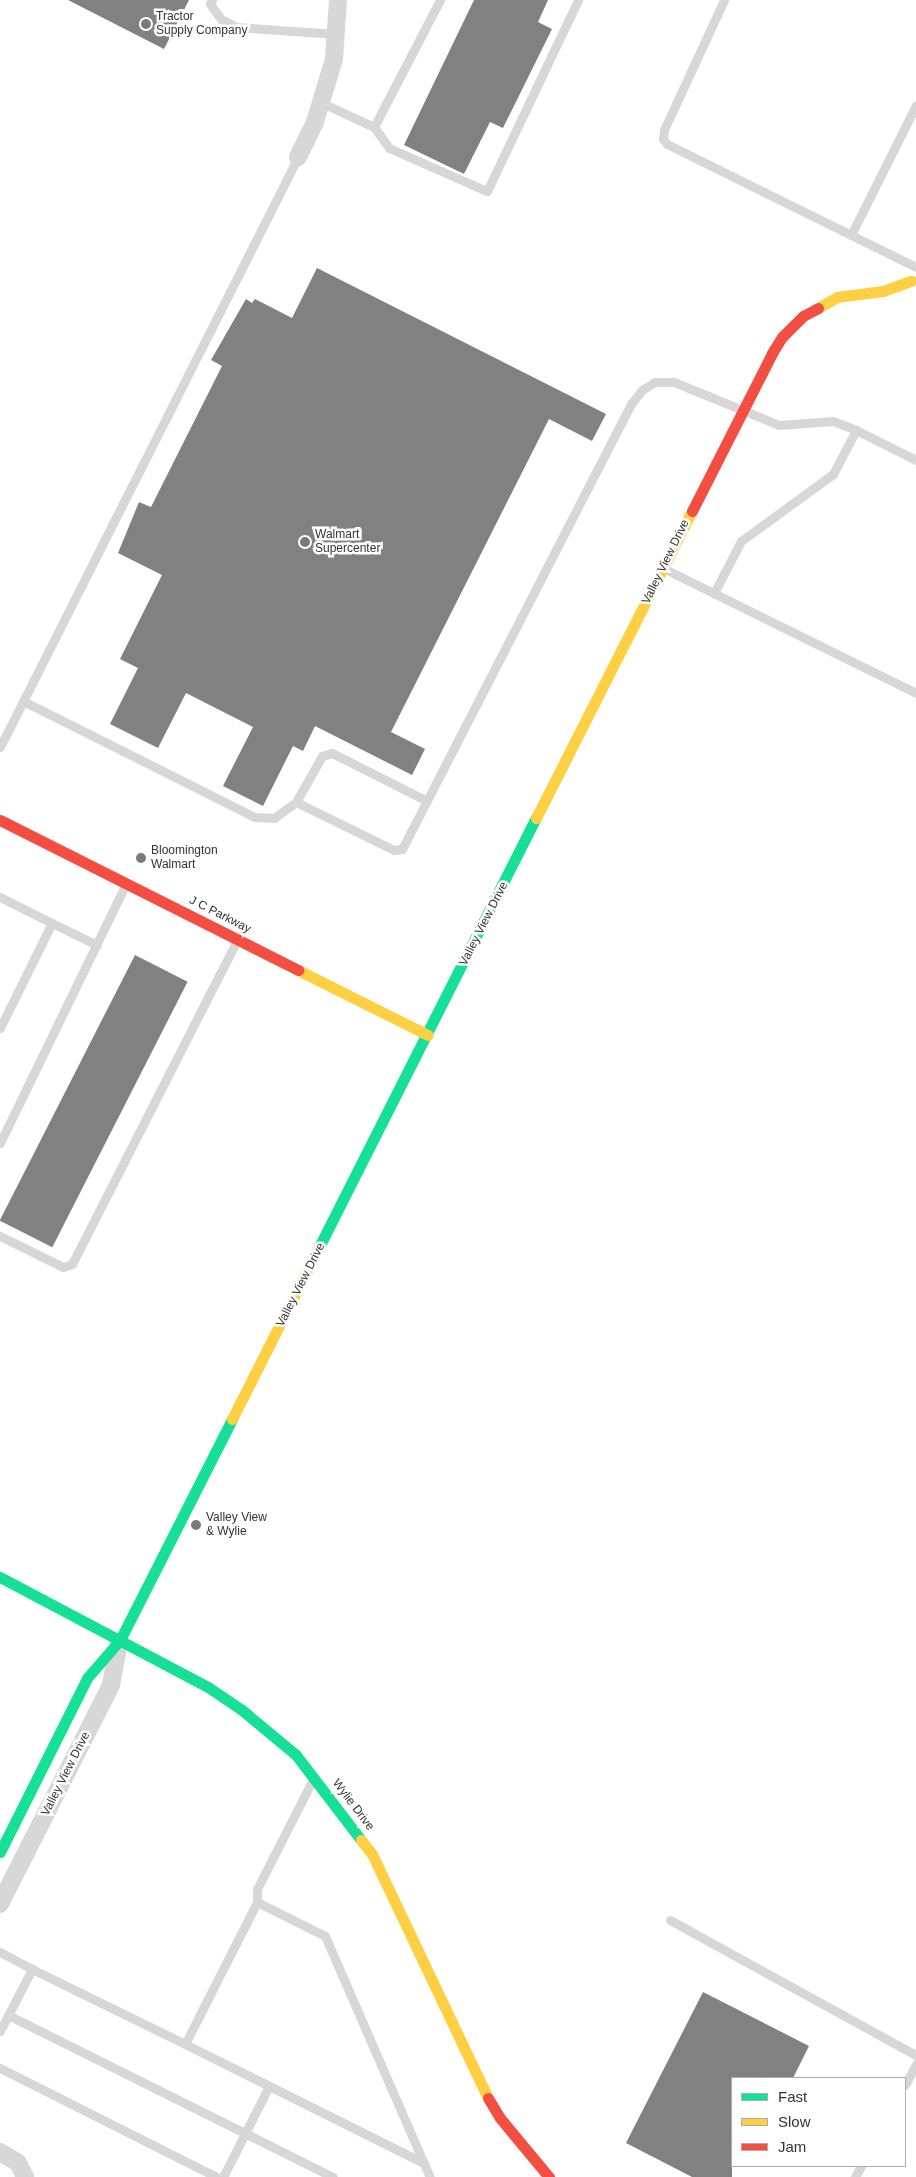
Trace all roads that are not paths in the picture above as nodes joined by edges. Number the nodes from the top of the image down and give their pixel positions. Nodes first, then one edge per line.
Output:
1 (212, 0) edge
2 (338, 0) edge
3 (440, 0) edge
4 (578, 0) edge
5 (724, 0) edge
6 (337, 34) junction
7 (322, 103) junction
8 (916, 105) edge
9 (374, 127) junction
10 (298, 157) joint
11 (851, 235) junction
12 (916, 268) edge
13 (913, 283) edge
14 (741, 411) junction
15 (856, 430) junction
16 (916, 460) edge
17 (664, 569) junction
18 (714, 593) junction
19 (916, 693) edge
20 (23, 701) junction
21 (0, 748) edge
22 (427, 801) junction
23 (296, 802) junction
24 (0, 820) edge
25 (126, 884) junction
26 (0, 897) edge
27 (52, 923) junction
28 (237, 939) junction
29 (97, 945) junction
30 (0, 1028) edge
31 (428, 1035) junction
32 (0, 1143) edge
33 (0, 1236) edge
34 (0, 1577) edge
35 (120, 1640) junction
36 (314, 1777) junction
37 (0, 1852) edge
38 (257, 1902) junction
39 (0, 1904) edge
40 (670, 1920) dead end
41 (0, 1952) edge
42 (32, 1968) junction
43 (8, 2015) junction
44 (0, 2031) edge
45 (185, 2044) junction
46 (916, 2055) edge
47 (916, 2064) edge
48 (0, 2068) edge
49 (906, 2083) edge
50 (268, 2086) junction
51 (246, 2132) junction
52 (0, 2152) edge
53 (424, 2163) junction
54 (25, 2177) edge
55 (217, 2177) edge
56 (223, 2177) edge
57 (333, 2177) edge
58 (430, 2177) edge
59 (549, 2177) edge

1 - 6 lane
2 - 6 street
3 - 9 lane
4 - 9 lane
5 - 11 lane
6 - 7 street
7 - 9 lane
7 - 10 street
8 - 11 lane
10 - 20 lane
11 - 12 lane
12 - 13 lane
13 - 14 street, Valley View Drive
14 - 15 lane
14 - 17 street, Valley View Drive
14 - 22 lane
15 - 16 lane
15 - 18 lane
17 - 18 lane
17 - 31 street, Valley View Drive
18 - 19 lane
20 - 21 lane
20 - 23 lane
22 - 23 lane
22 - 23 lane
24 - 25 street, J C Parkway
25 - 28 street, J C Parkway
25 - 29 lane
26 - 27 lane
27 - 29 lane
27 - 30 lane
28 - 31 street, J C Parkway
28 - 33 lane
29 - 32 lane
31 - 35 street, Valley View Drive
34 - 35 street, Wylie Drive
35 - 36 street, Wylie Drive
35 - 37 street, Valley View Drive
35 - 39 street, Valley View Drive
36 - 38 lane
36 - 59 street, Wylie Drive
38 - 45 lane
38 - 53 lane
40 - 46 lane
41 - 42 lane
42 - 43 lane
42 - 45 lane
43 - 44 lane
43 - 51 lane
45 - 50 lane
47 - 49 lane
48 - 55 lane
50 - 51 lane
50 - 53 lane
51 - 56 lane
51 - 57 lane
52 - 54 street
53 - 58 lane

